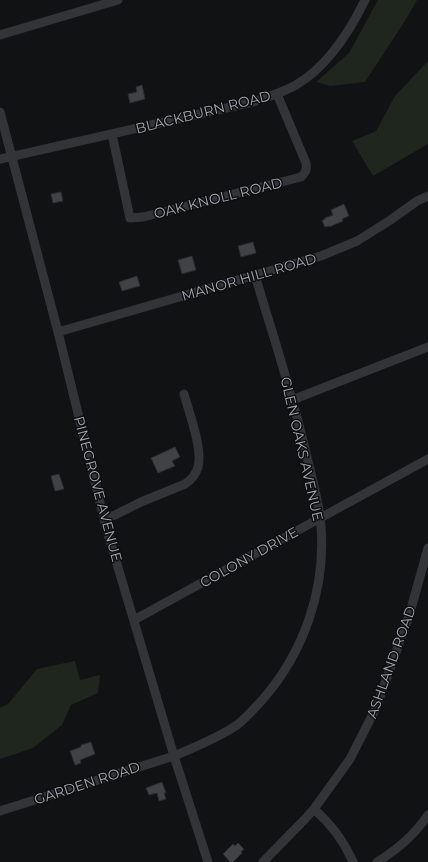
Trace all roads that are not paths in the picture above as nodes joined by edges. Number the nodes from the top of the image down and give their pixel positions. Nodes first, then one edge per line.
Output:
1 (118, 0) edge
2 (365, 0) edge
3 (0, 35) edge
4 (277, 94) junction
5 (0, 112) edge
6 (112, 134) junction
7 (11, 156) junction
8 (0, 159) edge
9 (428, 196) edge
10 (255, 275) junction
11 (58, 332) junction
12 (428, 347) edge
13 (184, 394) dead end
14 (292, 400) junction
15 (428, 459) edge
16 (104, 518) junction
17 (320, 518) junction
18 (428, 553) edge
19 (134, 620) junction
20 (174, 756) junction
21 (314, 809) junction
22 (0, 811) edge
23 (428, 815) edge
24 (208, 862) edge
25 (263, 862) edge
26 (353, 862) edge
27 (377, 862) edge

1 - 3 street
2 - 4 street, BLACKBURN ROAD
4 - 6 street, BLACKBURN ROAD
4 - 6 street, OAK KNOLL ROAD
5 - 7 street, PINEGROVE AVENUE
6 - 7 street, BLACKBURN ROAD
7 - 8 street, BLACKBURN ROAD
7 - 11 street, PINEGROVE AVENUE
9 - 10 street, MANOR HILL ROAD
10 - 11 street, MANOR HILL ROAD
10 - 14 street, GLEN OAKS AVENUE
11 - 16 street, PINEGROVE AVENUE
12 - 14 street
13 - 16 street
14 - 17 street, GLEN OAKS AVENUE
15 - 17 street, COLONY DRIVE
16 - 19 street, PINEGROVE AVENUE
17 - 19 street, COLONY DRIVE
17 - 20 street, GLEN OAKS AVENUE
18 - 21 street, ASHLAND ROAD
19 - 20 street, PINEGROVE AVENUE
20 - 22 street, GARDEN ROAD
20 - 24 street, PINEGROVE AVENUE
21 - 25 street, ASHLAND ROAD
21 - 26 street
23 - 27 street

